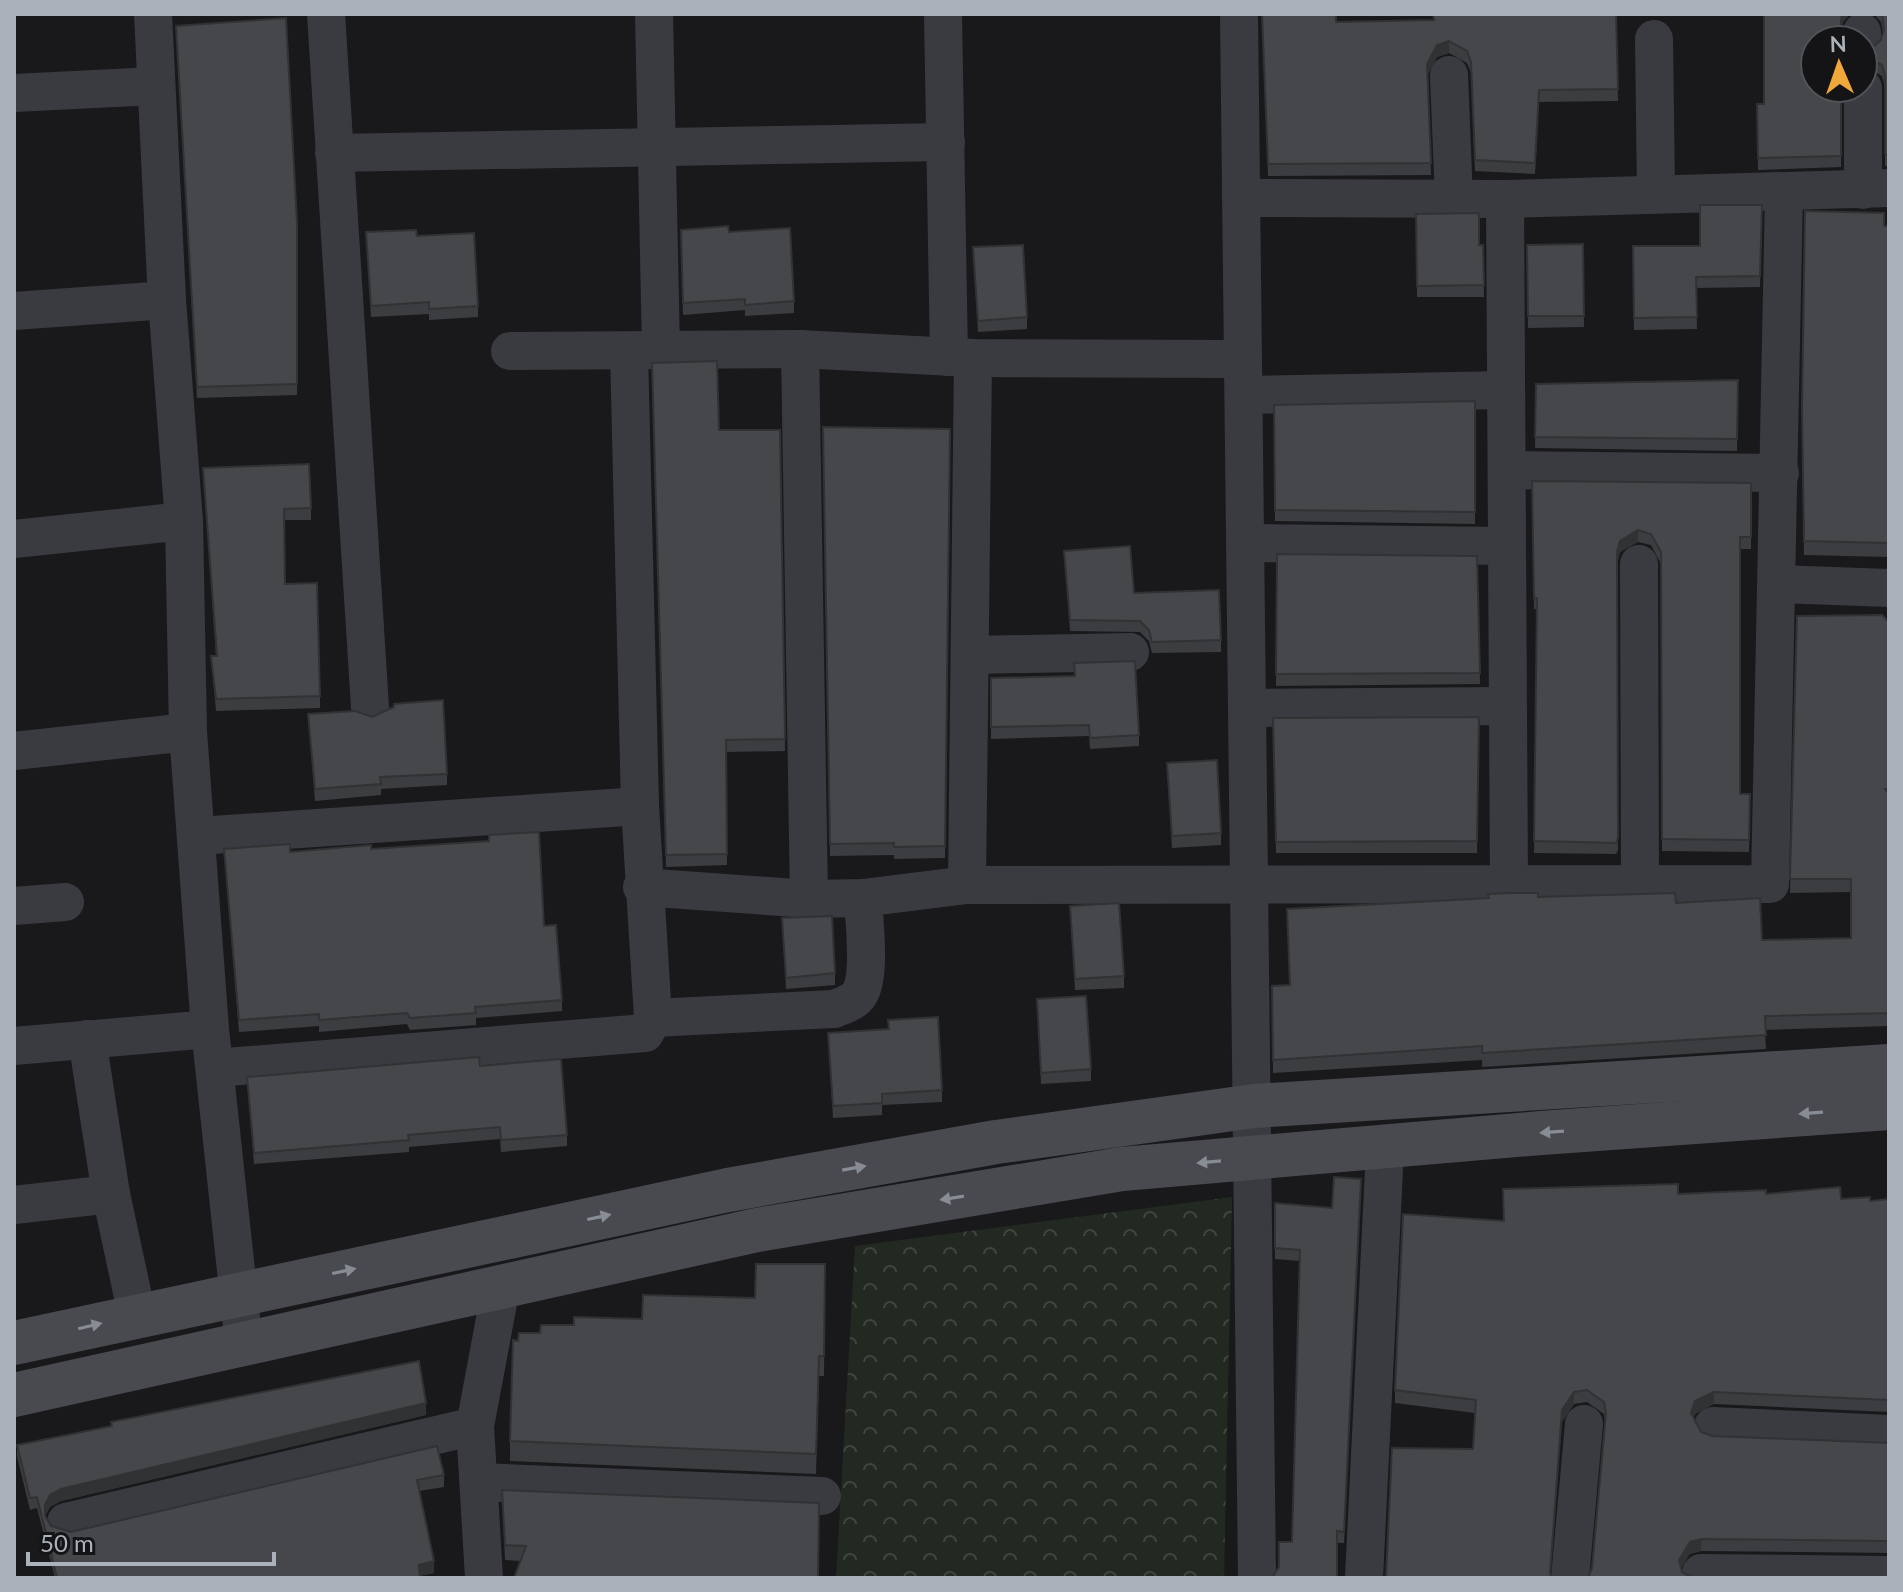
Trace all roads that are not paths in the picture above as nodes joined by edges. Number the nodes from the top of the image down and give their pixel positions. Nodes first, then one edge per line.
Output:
1 (153, 14) edge
2 (326, 14) edge
3 (654, 14) edge
4 (943, 14) edge
5 (1239, 14) edge
6 (1654, 39) dead end
7 (1449, 75) dead end
8 (155, 86) junction
9 (14, 93) edge
10 (1865, 104) edge
11 (946, 142) junction
12 (656, 144) junction
13 (334, 153) junction
14 (1876, 189) edge
15 (1656, 192) junction
16 (1784, 192) junction
17 (1242, 198) junction
18 (1505, 199) junction
19 (1454, 200) junction
20 (167, 300) junction
21 (14, 311) edge
22 (800, 349) junction
23 (510, 351) dead end
24 (645, 351) junction
25 (961, 357) junction
26 (1244, 377) junction
27 (1506, 390) junction
28 (1507, 470) junction
29 (1780, 473) junction
30 (184, 521) junction
31 (14, 539) edge
32 (1247, 543) junction
33 (1507, 546) junction
34 (1639, 564) dead end
35 (1777, 584) junction
36 (1889, 588) edge
37 (1130, 652) dead end
38 (970, 655) junction
39 (1507, 706) junction
40 (370, 707) dead end
41 (1248, 708) junction
42 (188, 732) junction
43 (14, 751) edge
44 (640, 806) junction
45 (198, 836) junction
46 (1509, 883) junction
47 (1640, 884) junction
48 (967, 885) junction
49 (642, 887) junction
50 (1251, 887) junction
51 (863, 898) junction
52 (809, 899) junction
53 (65, 902) dead end
54 (14, 906) edge
55 (653, 1018) junction
56 (210, 1029) junction
57 (87, 1039) junction
58 (14, 1046) edge
59 (1889, 1066) edge
60 (215, 1068) junction
61 (1254, 1106) junction
62 (1889, 1108) edge
63 (1385, 1149) junction
64 (1255, 1158) junction
65 (111, 1194) junction
66 (14, 1205) edge
67 (501, 1287) junction
68 (240, 1293) junction
69 (137, 1315) junction
70 (14, 1343) edge
71 (244, 1345) junction
72 (14, 1395) edge
73 (1584, 1424) dead end
74 (475, 1426) junction
75 (1713, 1426) dead end
76 (1889, 1434) edge
77 (480, 1482) junction
78 (822, 1496) dead end
79 (66, 1522) dead end
80 (1701, 1573) dead end
81 (1889, 1575) edge
82 (484, 1578) edge
83 (1257, 1578) edge
84 (1364, 1578) edge
85 (1570, 1578) edge

1 - 8 street
2 - 13 street
3 - 12 street
4 - 11 street
5 - 17 street
6 - 15 street
7 - 19 street
8 - 9 street
8 - 20 street
10 - 14 street
11 - 12 street
11 - 25 street
12 - 13 street
12 - 24 street
13 - 40 street
14 - 16 street
15 - 16 street
15 - 18 street
16 - 29 street
17 - 19 street
17 - 26 street
18 - 19 street
18 - 27 street
20 - 21 street
20 - 30 street
22 - 24 street
22 - 25 street
22 - 52 street
23 - 24 street
24 - 44 street
25 - 26 street
25 - 38 street
26 - 27 street
26 - 32 street
27 - 28 street
28 - 29 street
28 - 33 street
29 - 35 street
30 - 31 street
30 - 42 street
32 - 33 street
32 - 41 street
33 - 39 street
34 - 47 street
35 - 36 street
35 - 47 street
37 - 38 street
38 - 48 street
39 - 41 street
39 - 46 street
41 - 50 street
42 - 43 street
42 - 45 street
44 - 45 street
44 - 49 street
45 - 56 street
46 - 47 street
46 - 50 street
48 - 50 street
48 - 51 street
49 - 52 street
49 - 55 street
50 - 61 street
51 - 52 street
51 - 55 street
53 - 54 street
55 - 60 street
56 - 57 street
56 - 60 street
57 - 58 street
57 - 65 street
59 - 61 street
60 - 68 street
61 - 64 street
68 -> 61 street
62 -> 63 street
63 - 64 street
63 - 84 street
64 -> 67 street
64 - 83 street
65 - 66 street
65 - 69 street
67 - 71 street
67 - 74 street
68 - 69 street
68 - 71 street
70 -> 69 street
71 - 72 street
73 - 85 street
74 - 77 street
74 - 79 street
75 - 76 street
77 - 78 street
77 - 82 street
80 - 81 street

